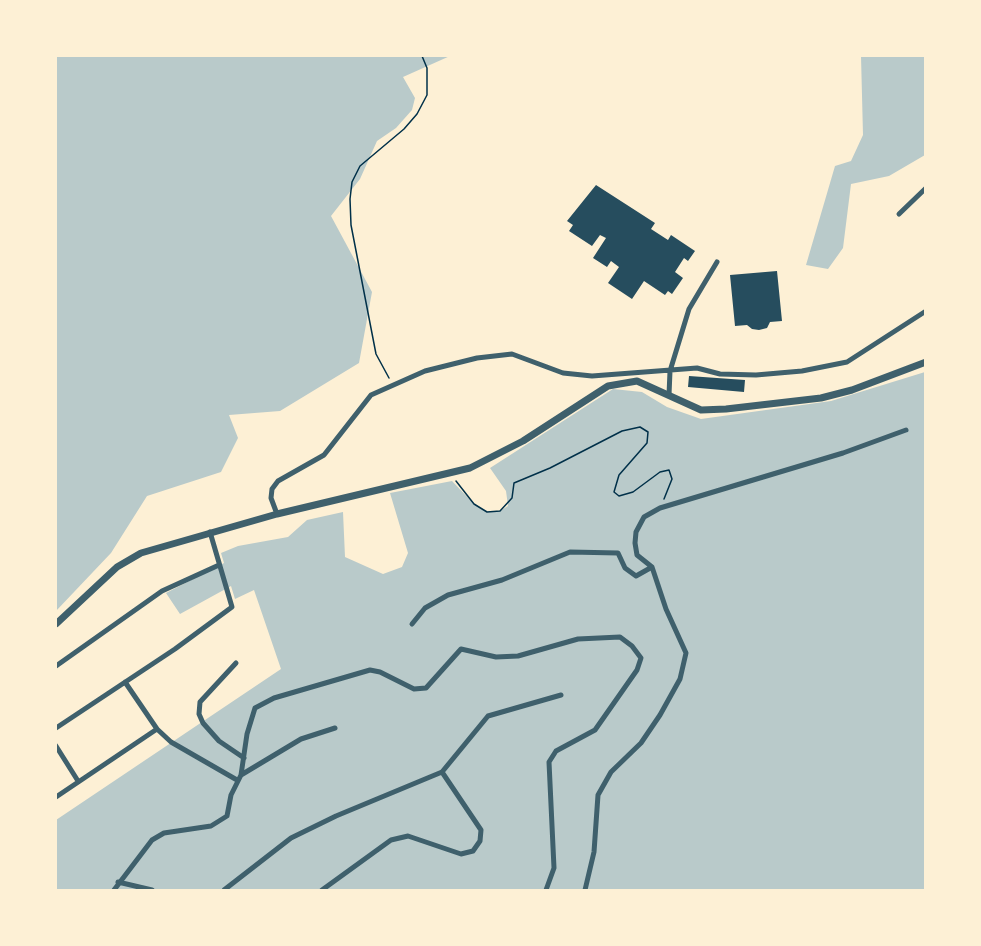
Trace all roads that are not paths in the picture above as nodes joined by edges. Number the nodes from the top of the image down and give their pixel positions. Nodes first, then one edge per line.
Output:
1 (926, 188) edge
2 (899, 214) dead end
3 (717, 262) dead end
4 (926, 311) edge
5 (926, 362) edge
6 (670, 371) junction
7 (669, 395) junction
8 (906, 430) dead end
9 (277, 514) junction
10 (210, 532) junction
11 (219, 564) junction
12 (652, 567) junction
13 (56, 624) edge
14 (412, 624) dead end
15 (236, 663) dead end
16 (56, 666) edge
17 (125, 682) junction
18 (561, 695) dead end
19 (56, 728) edge
20 (335, 728) dead end
21 (157, 729) junction
22 (56, 746) edge
23 (244, 758) junction
24 (442, 772) junction
25 (239, 777) junction
26 (78, 782) junction
27 (56, 797) edge
28 (118, 882) junction
29 (114, 891) edge
30 (152, 891) edge
31 (224, 891) edge
32 (322, 891) edge
33 (546, 891) edge
34 (585, 891) edge

1 - 2 street
3 - 6 street
4 - 6 street
5 - 7 street
6 - 7 street
6 - 9 street
7 - 9 street
8 - 12 street
9 - 10 street
10 - 11 street
10 - 13 street
11 - 16 street
11 - 17 street
12 - 14 street
12 - 34 street
15 - 23 street
17 - 19 street
17 - 21 street
18 - 24 street
20 - 25 street
21 - 25 street
21 - 26 street
22 - 26 street
23 - 25 street
23 - 33 street
24 - 31 street
24 - 32 street
25 - 28 street
26 - 27 street
28 - 29 street
28 - 30 street

